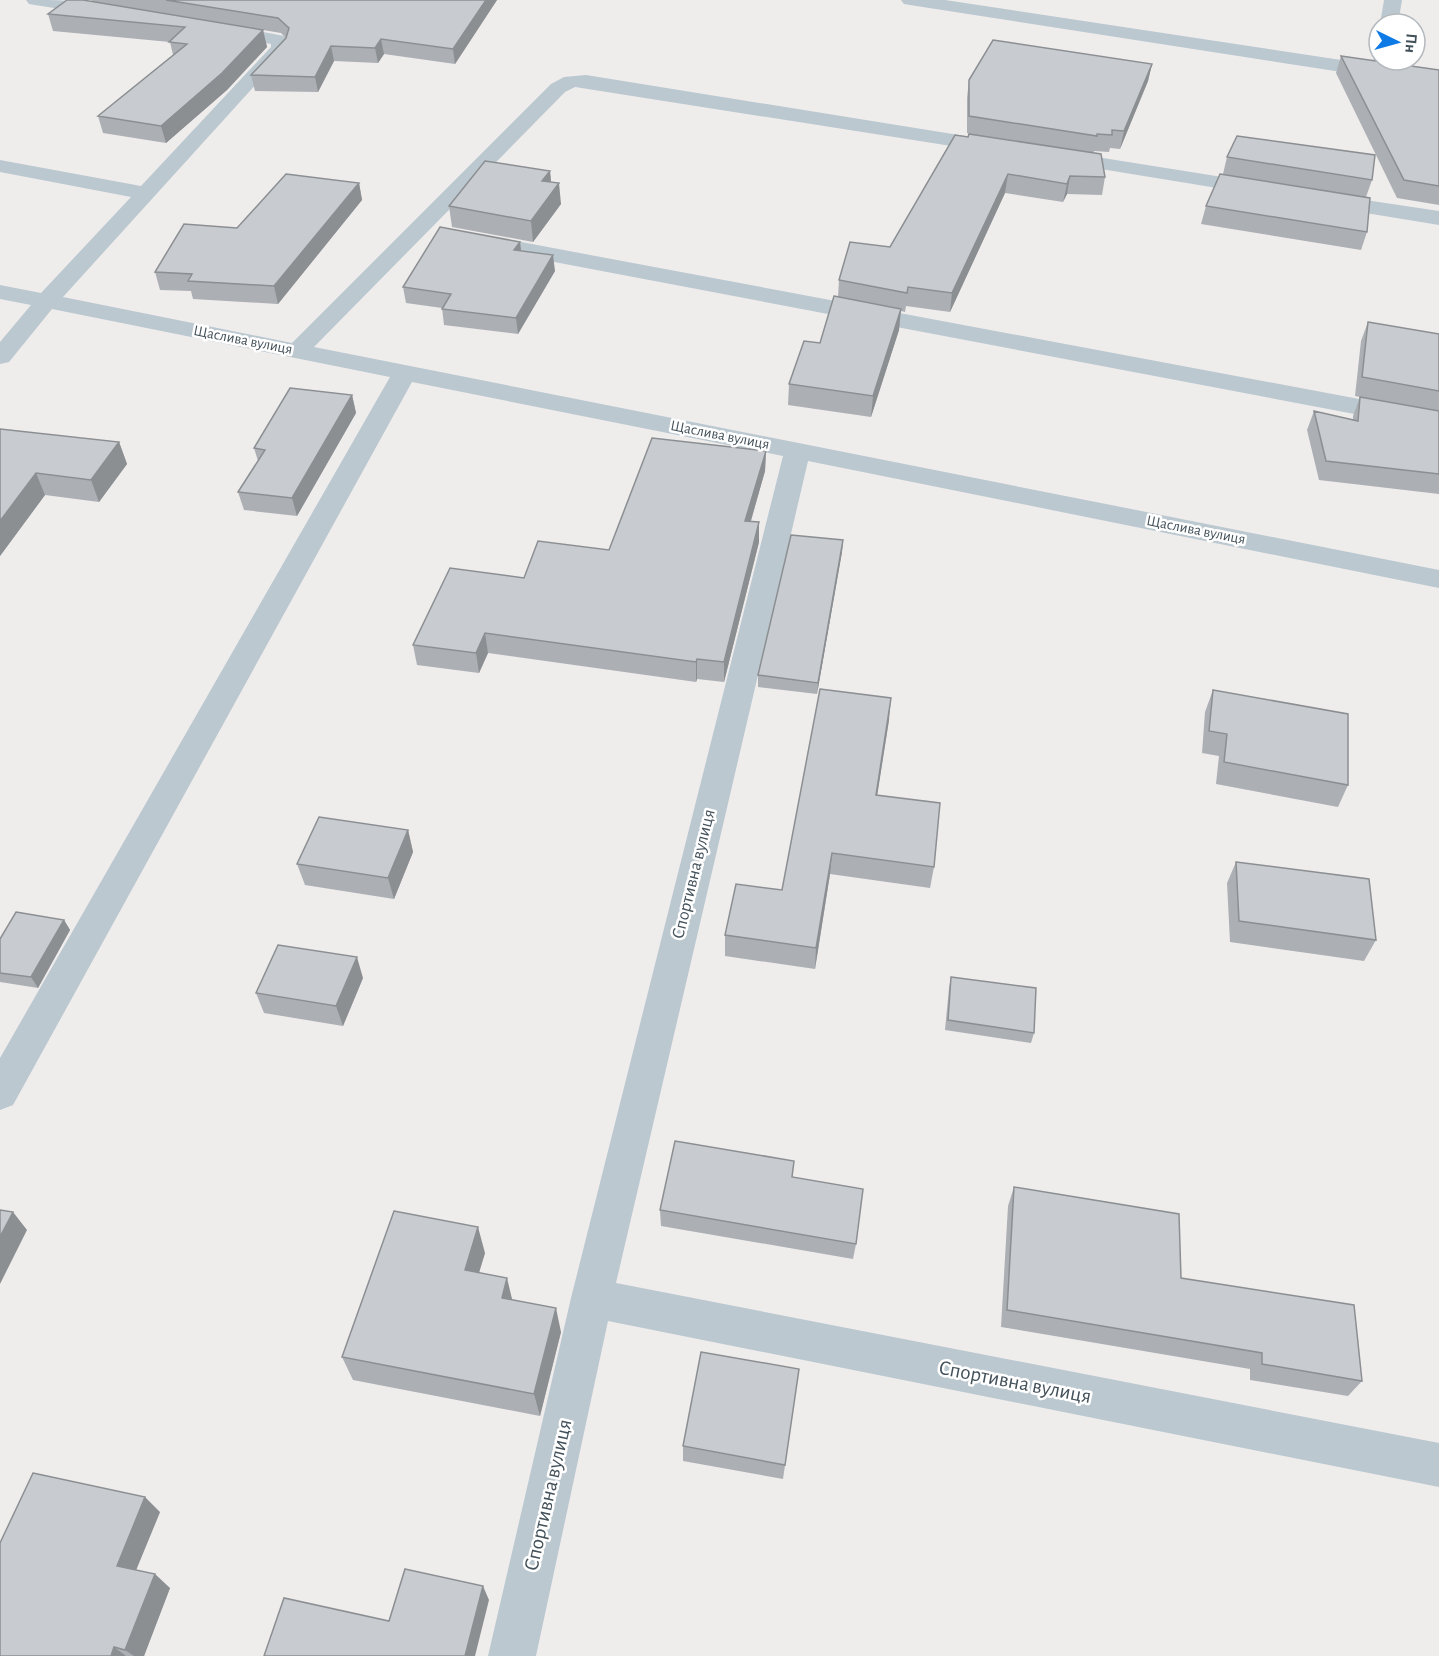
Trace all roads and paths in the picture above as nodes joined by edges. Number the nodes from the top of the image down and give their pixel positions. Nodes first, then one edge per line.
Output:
1 (34, 0) edge
2 (910, 0) edge
3 (128, 15) edge
4 (197, 26) edge
5 (1367, 68) edge
6 (1013, 149) edge
7 (1036, 153) edge
8 (0, 166) edge
9 (146, 193) junction
10 (1285, 193) edge
11 (1309, 197) edge
12 (1439, 218) edge
13 (417, 229) junction
14 (0, 292) edge
15 (47, 301) junction
16 (297, 351) junction
17 (0, 357) edge
18 (405, 372) junction
19 (1439, 422) edge
20 (797, 451) junction
21 (1439, 579) edge
22 (0, 1093) edge
23 (592, 1298) junction
24 (1439, 1465) edge
25 (512, 1656) edge

1 - 3 street
2 - 5 street
4 - 9 street
6 - 13 street
7 - 10 street
8 - 9 street
9 - 15 street
11 - 12 street
13 - 16 street
13 - 19 street
14 - 15 street, Щаслива вулиця
15 - 16 street, Щаслива вулиця
15 - 17 street
16 - 18 street, Щаслива вулиця
18 - 20 street, Щаслива вулиця
18 - 22 street
20 - 21 street, Щаслива вулиця
20 - 23 street, Спортивна вулиця
23 - 24 street, Спортивна вулиця
23 - 25 street, Спортивна вулиця

